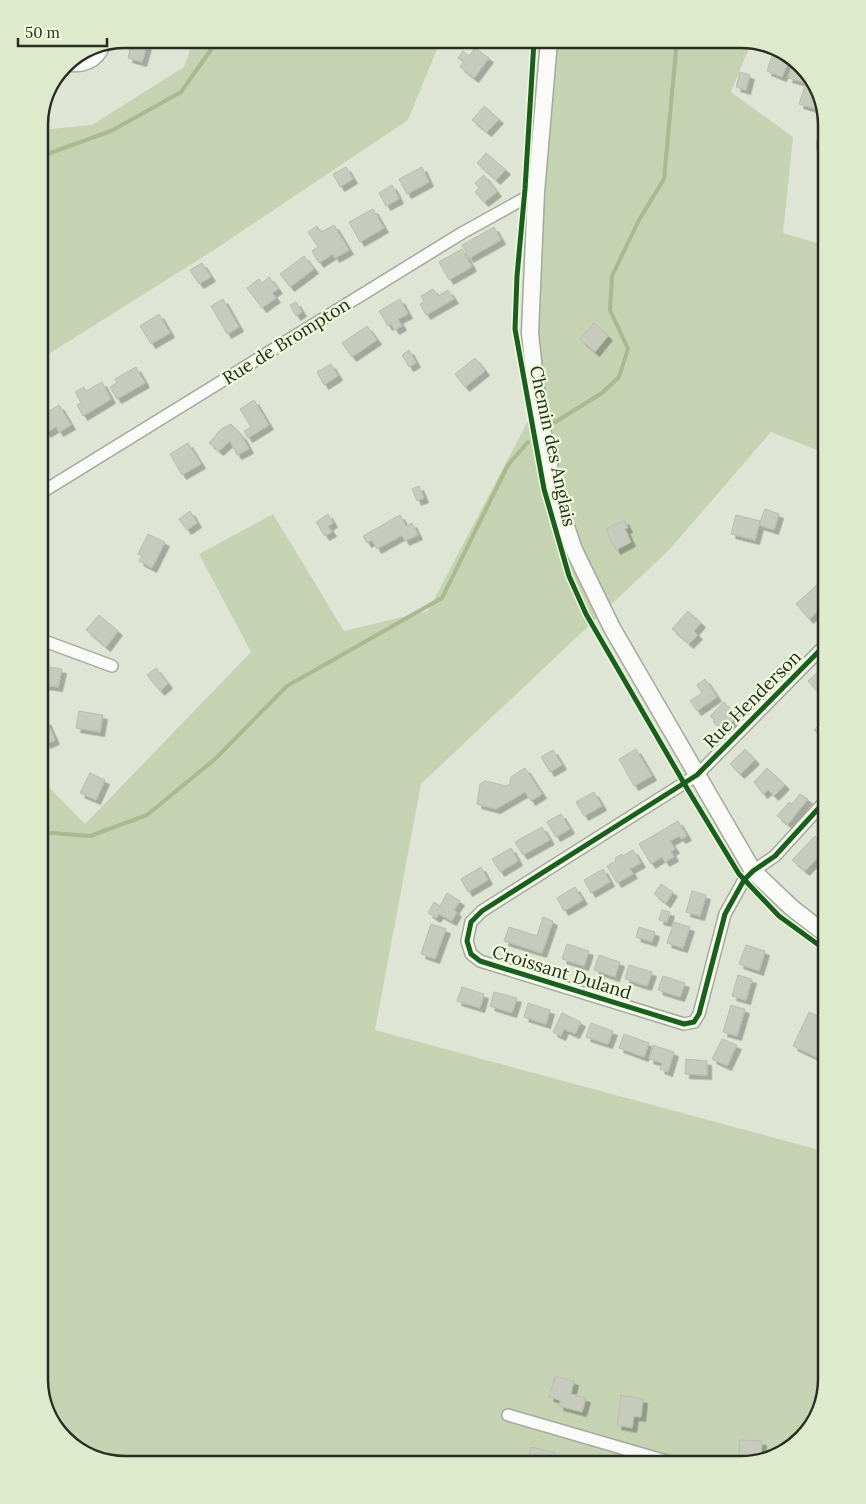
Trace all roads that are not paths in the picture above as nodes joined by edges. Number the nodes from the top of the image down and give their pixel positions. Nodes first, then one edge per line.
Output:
1 (548, 48) edge
2 (101, 52) edge
3 (76, 65) edge
4 (536, 192) junction
5 (48, 488) edge
6 (48, 643) edge
7 (818, 652) edge
8 (112, 666) dead end
9 (697, 775) junction
10 (818, 809) edge
11 (753, 871) junction
12 (818, 927) edge
13 (508, 1415) dead end
14 (649, 1456) edge

1 - 4 street, Chemin des Anglais
2 - 3 street
4 - 5 street, Rue de Brompton
4 - 9 street, Chemin des Anglais
6 - 8 street
7 - 9 street, Rue Henderson
9 - 11 street, Chemin des Anglais
9 - 11 street, Croissant Duland
10 - 11 street
11 - 12 street, Chemin des Anglais
13 - 14 street

